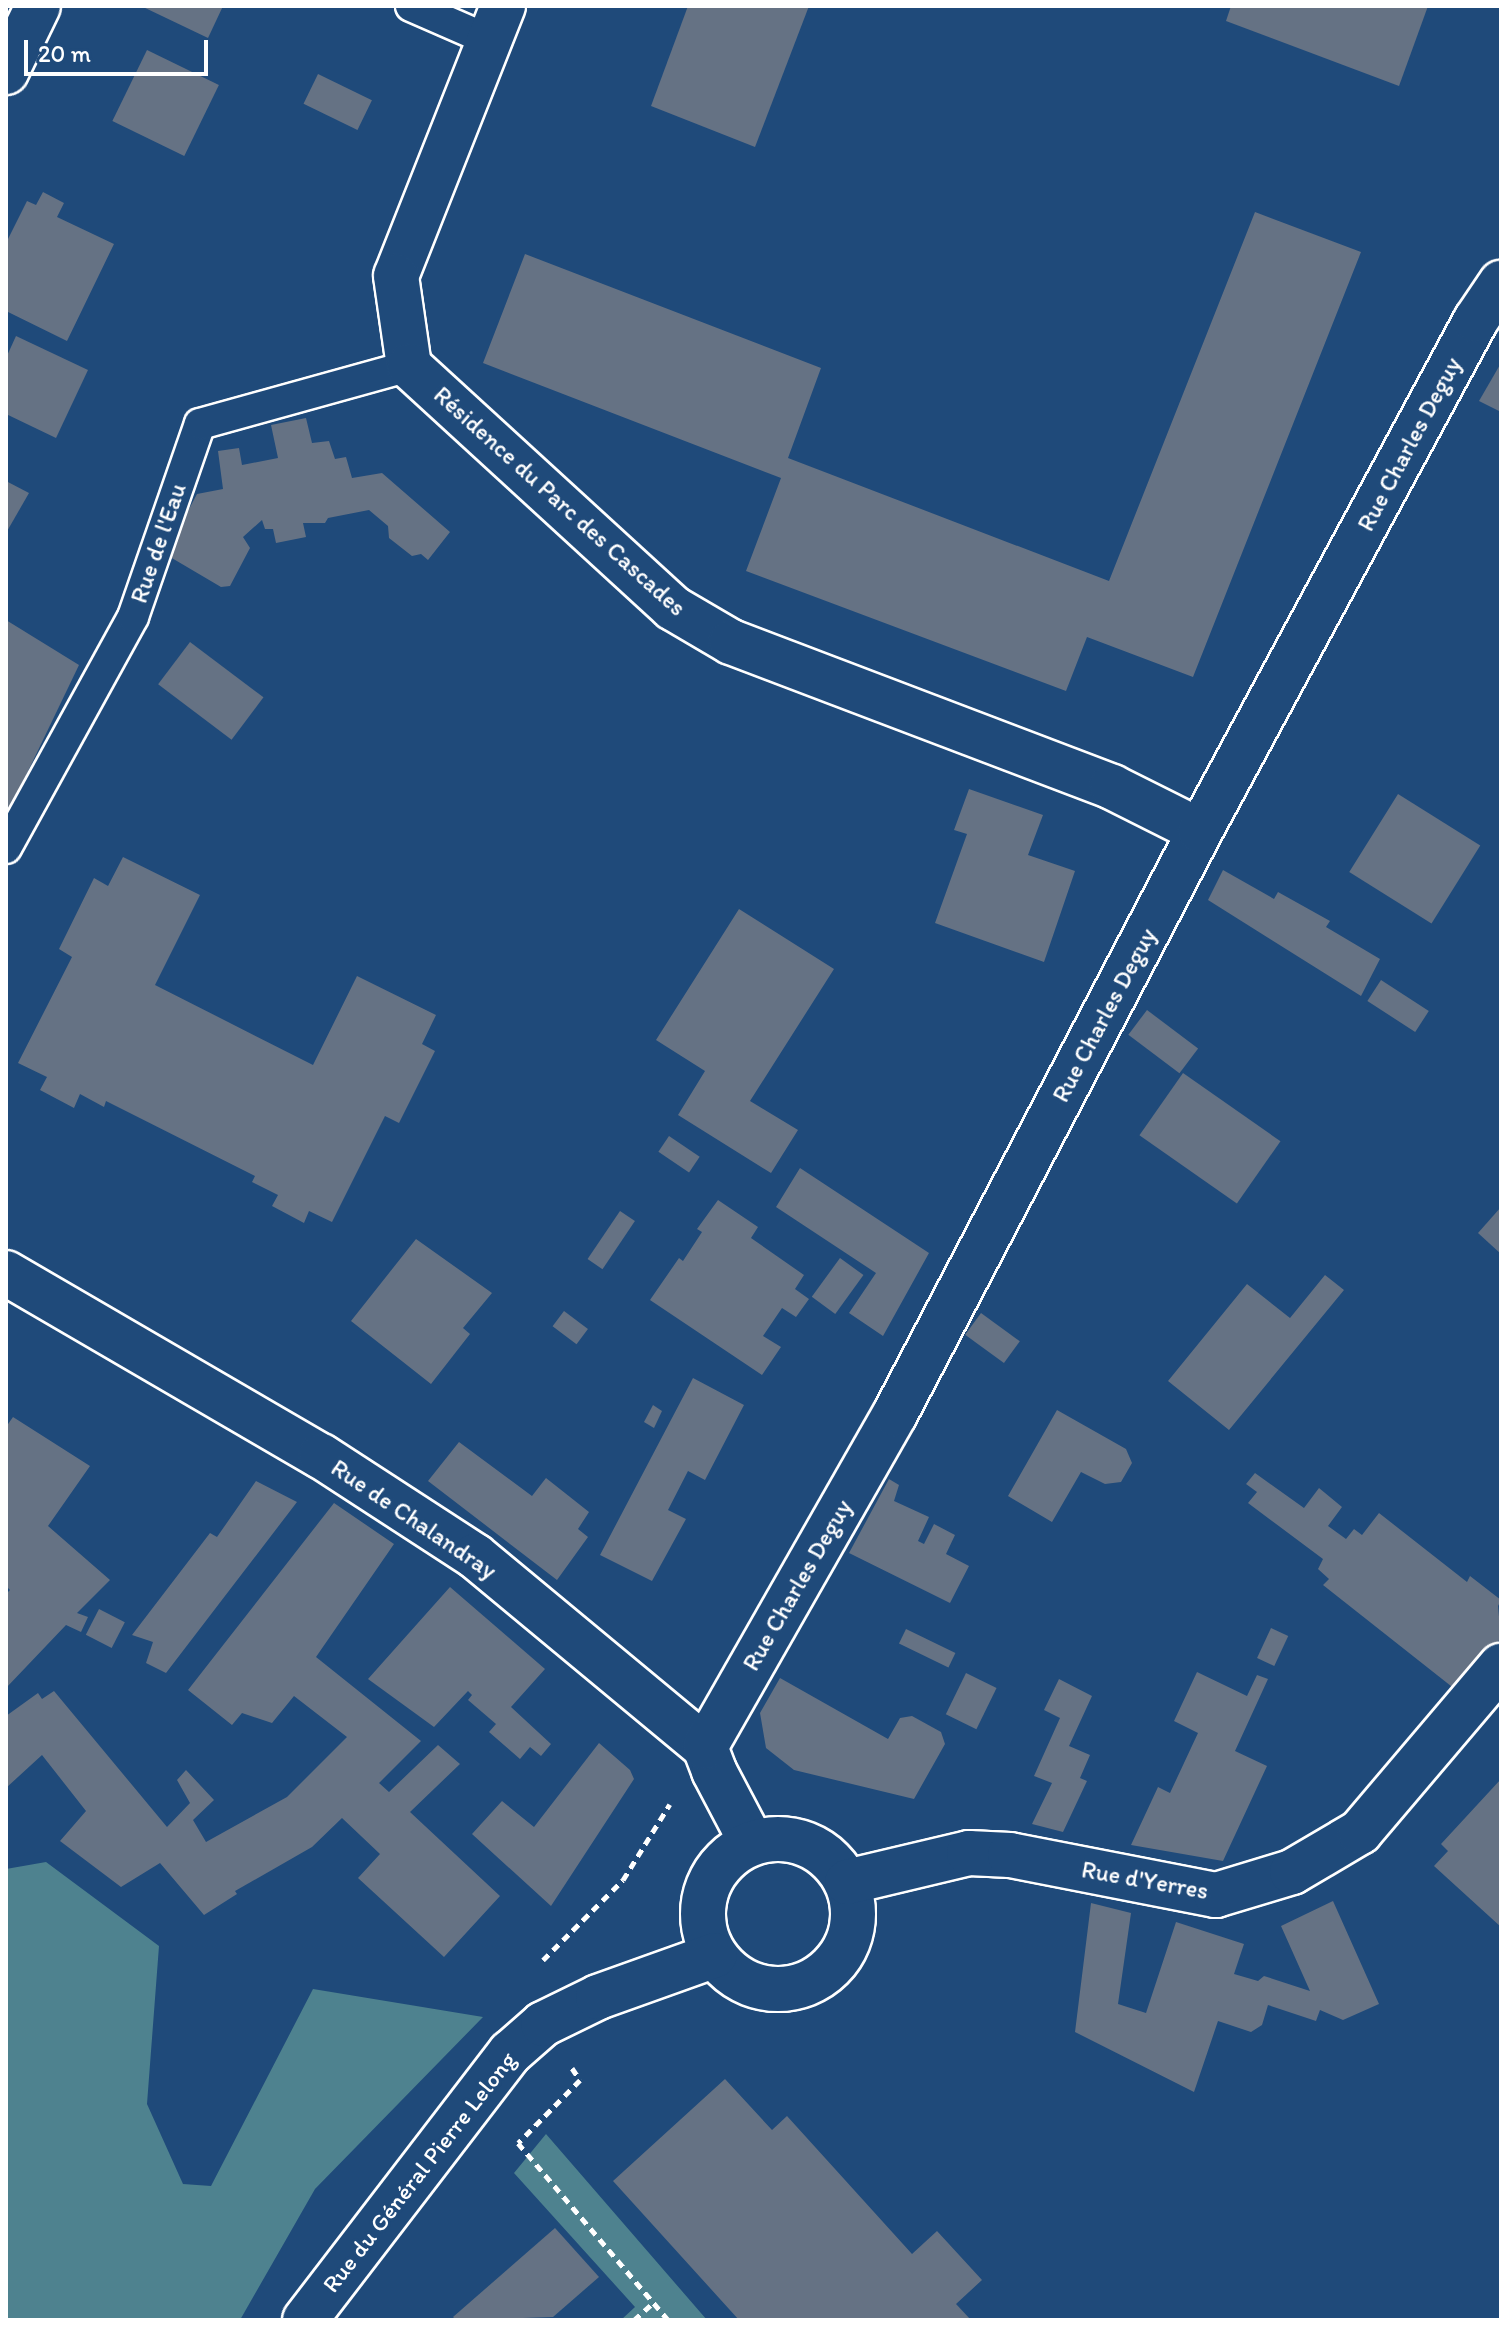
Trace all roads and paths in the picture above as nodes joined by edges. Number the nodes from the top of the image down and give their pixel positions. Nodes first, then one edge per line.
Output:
1 (38, 6) edge
2 (411, 6) edge
3 (496, 23) edge
4 (6, 72) edge
5 (1501, 283) edge
6 (409, 366) junction
7 (1200, 831) junction
8 (6, 848) edge
9 (6, 1273) edge
10 (1501, 1666) edge
11 (705, 1747) junction
12 (752, 1843) junction
13 (847, 1882) junction
14 (715, 1955) junction
15 (653, 2303) dead end
16 (305, 2320) edge
17 (634, 2320) edge

1 - 4 street
2 - 3 lane
3 - 6 street
5 - 7 street, Rue Charles Deguy
6 - 7 street, Résidence du Parc des Cascades
6 - 8 lane, Rue de l'Eau
7 - 11 street, Rue Charles Deguy
9 - 11 street, Rue de Chalandray
10 - 13 street, Rue d'Yerres
11 - 12 street, Rue de Chalandray
12 - 13 street
12 - 14 street
13 - 14 street
14 - 16 street, Rue du Général Pierre Lelong
15 - 17 path

